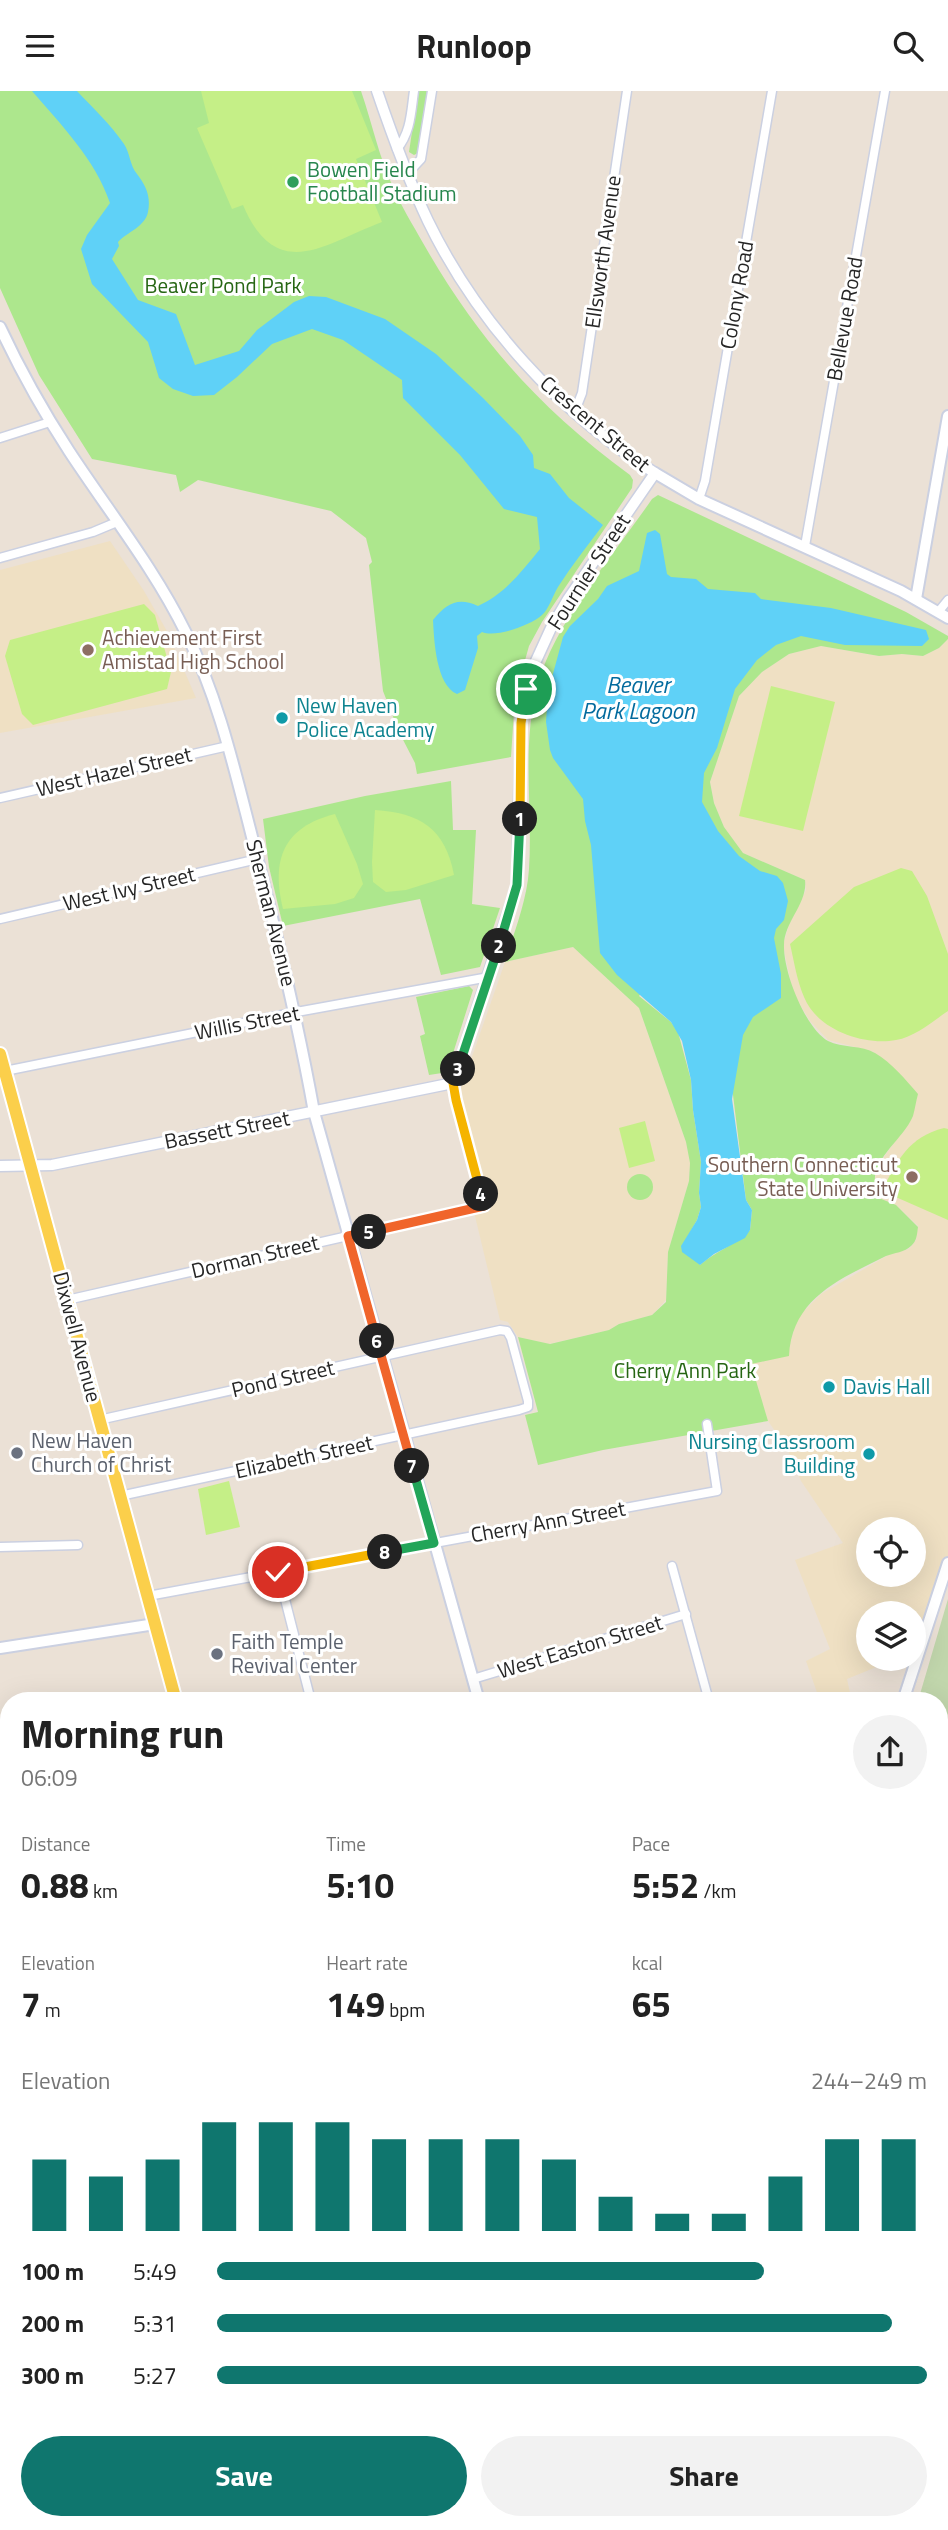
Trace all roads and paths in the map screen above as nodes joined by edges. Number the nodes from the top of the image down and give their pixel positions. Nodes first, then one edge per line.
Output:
1 (377, 91) edge
2 (414, 91) edge
3 (432, 91) edge
4 (626, 91) edge
5 (772, 91) edge
6 (885, 91) edge
7 (397, 149) junction
8 (407, 174) junction
9 (0, 327) edge
10 (575, 411) junction
11 (948, 416) edge
12 (50, 422) junction
13 (0, 438) edge
14 (655, 473) junction
15 (699, 499) junction
16 (117, 522) junction
17 (805, 546) junction
18 (0, 558) edge
19 (916, 599) junction
20 (948, 600) edge
21 (943, 615) edge
22 (228, 746) junction
23 (0, 798) edge
24 (258, 859) junction
25 (0, 919) edge
26 (489, 977) junction
27 (295, 1013) junction
28 (0, 1054) edge
29 (5, 1072) junction
30 (453, 1083) junction
31 (314, 1112) junction
32 (0, 1165) edge
33 (30, 1166) junction
34 (348, 1236) junction
35 (67, 1300) junction
36 (381, 1357) junction
37 (528, 1407) joint
38 (99, 1420) junction
39 (707, 1424) dead end
40 (403, 1436) junction
41 (120, 1496) junction
42 (434, 1543) junction
43 (78, 1545) dead end
44 (0, 1547) edge
45 (948, 1563) edge
46 (673, 1566) dead end
47 (278, 1572) junction
48 (148, 1596) junction
49 (686, 1614) junction
50 (155, 1624) junction
51 (0, 1640) edge
52 (0, 1648) edge
53 (474, 1679) junction
54 (172, 1692) edge
55 (309, 1692) edge
56 (477, 1692) edge
57 (707, 1692) edge
58 (906, 1692) edge

1 - 7 street, Crescent Street
2 - 7 street
3 - 8 street
4 - 10 street, Ellsworth Avenue
5 - 15 street, Colony Road
6 - 17 street, Bellevue Road
7 - 8 street, Crescent Street
8 - 10 street, Crescent Street
9 - 12 main road, Sherman Avenue
10 - 14 street, Crescent Street
11 - 19 main road
12 - 13 street
12 - 16 main road, Sherman Avenue
14 - 15 main road, Crescent Street
14 - 26 street, Fournier Street
15 - 17 main road, Crescent Street
16 - 18 street
16 - 22 main road, Sherman Avenue
17 - 19 main road, Crescent Street
19 - 21 main road, Crescent Street
20 - 21 street
22 - 23 street, West Hazel Street
22 - 24 main road, Sherman Avenue
24 - 25 street, West Ivy Street
24 - 27 main road, Sherman Avenue
26 - 27 street, Willis Street
26 - 30 street, Fournier Street
27 - 29 street, Willis Street
27 - 31 main road, Sherman Avenue
28 - 29 main road, Dixwell Avenue
29 - 33 main road, Dixwell Avenue
30 - 31 street, Bassett Street
30 - 34 street, Dorman Street
31 - 33 street, Bassett Street
31 - 34 main road, Sherman Avenue
32 - 33 street, Bassett Street
33 - 35 main road, Dixwell Avenue
34 - 35 street, Dorman Street
34 - 36 main road, Sherman Avenue
35 - 38 main road, Dixwell Avenue
36 - 37 street, Pond Street
36 - 38 street, Pond Street
36 - 40 main road, Sherman Avenue
37 - 40 street, Elizabeth Street
38 - 41 main road, Dixwell Avenue
39 - 42 street, Cherry Ann Street
40 - 41 street, Elizabeth Street
40 - 42 main road, Sherman Avenue
41 - 48 main road, Dixwell Avenue
42 - 47 street, Cherry Ann Street
42 - 53 main road, Sherman Avenue
43 - 44 street
45 - 58 main road
46 - 49 street
47 - 48 street, Cherry Ann Street
47 - 55 street
48 - 50 main road, Dixwell Avenue
49 - 53 street, West Easton Street
49 - 57 street
50 - 52 main road
50 - 54 main road, Dixwell Avenue
51 - 52 street
53 - 56 main road, Sherman Avenue

